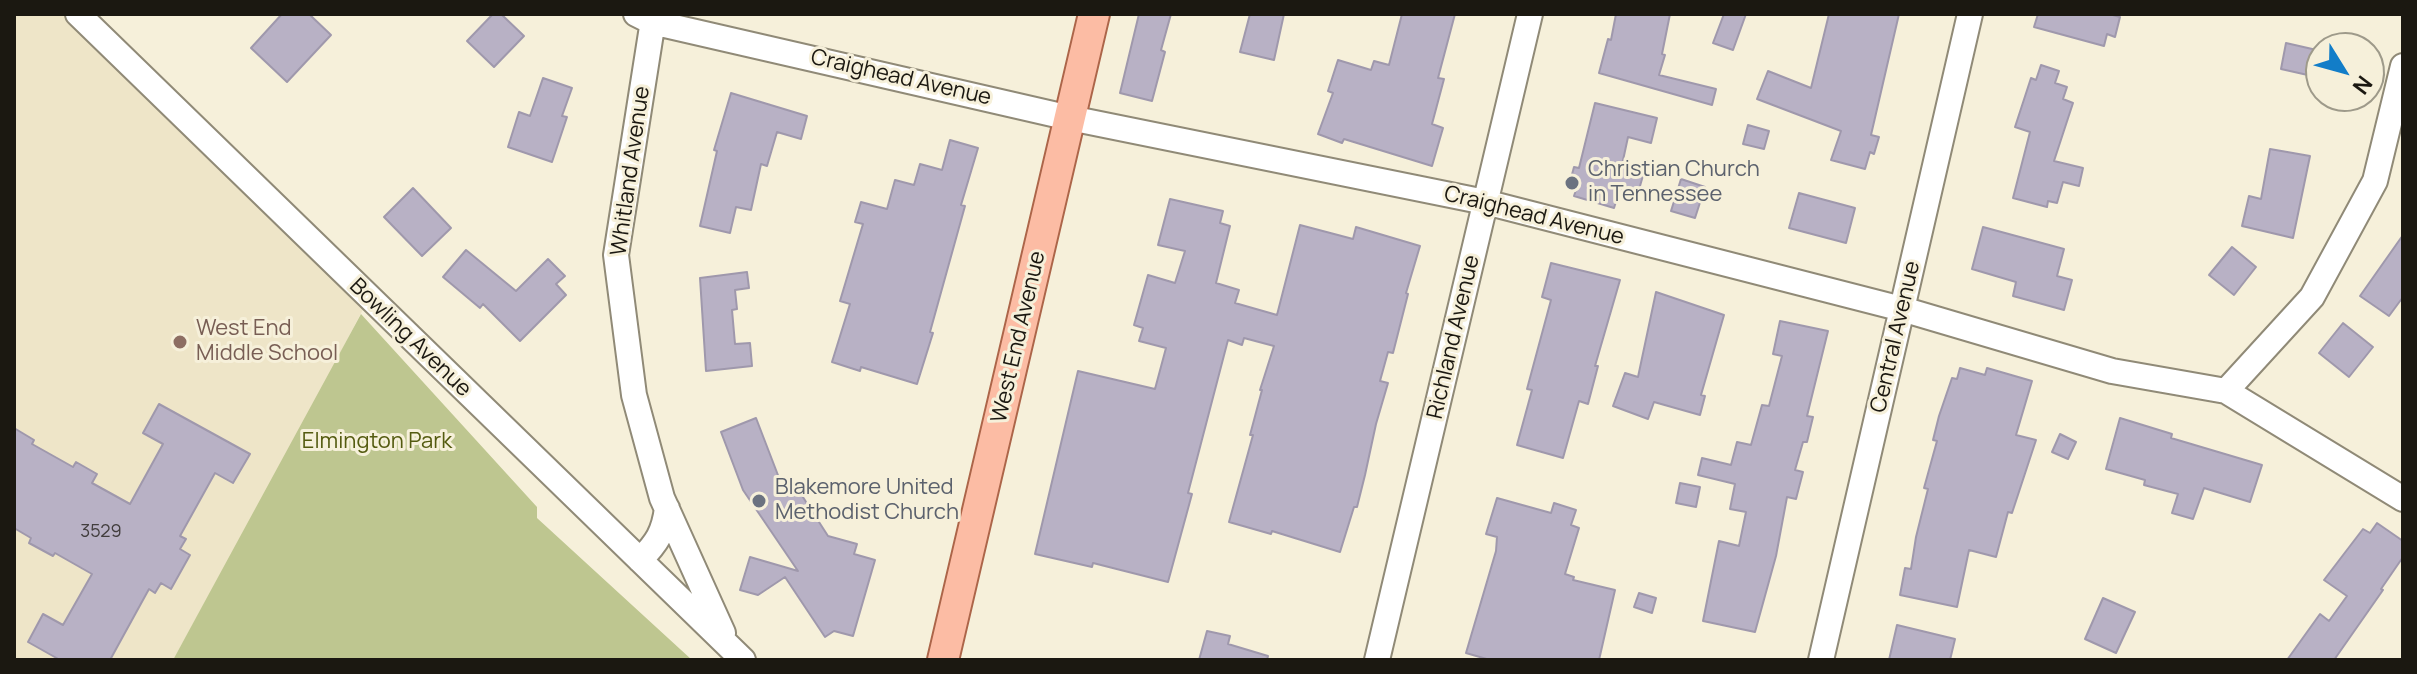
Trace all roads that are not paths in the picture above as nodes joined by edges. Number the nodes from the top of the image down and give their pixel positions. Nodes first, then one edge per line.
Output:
1 (78, 14) edge
2 (1094, 14) edge
3 (1530, 14) edge
4 (1970, 14) edge
5 (647, 17) edge
6 (2403, 66) edge
7 (1070, 118) junction
8 (1485, 202) junction
9 (1902, 309) junction
10 (2226, 391) junction
11 (2403, 499) edge
12 (667, 508) junction
13 (640, 560) junction
14 (736, 653) edge
15 (943, 660) edge
16 (1377, 660) edge
17 (1821, 660) edge

1 - 13 street, Bowling Avenue
2 - 7 main road, West End Avenue
3 - 8 street, Richland Avenue
4 - 9 street, Central Avenue
5 - 7 street, Craighead Avenue
5 - 12 street, Whitland Avenue
6 - 10 street
7 - 8 street, Craighead Avenue
7 - 15 main road, West End Avenue
8 - 9 street, Craighead Avenue
8 - 16 street, Richland Avenue
9 - 10 street, Craighead Avenue
9 - 17 street, Central Avenue
10 - 11 street, Craighead Avenue
12 - 13 street
12 - 14 street, Whitland Avenue
13 - 14 street, Bowling Avenue

